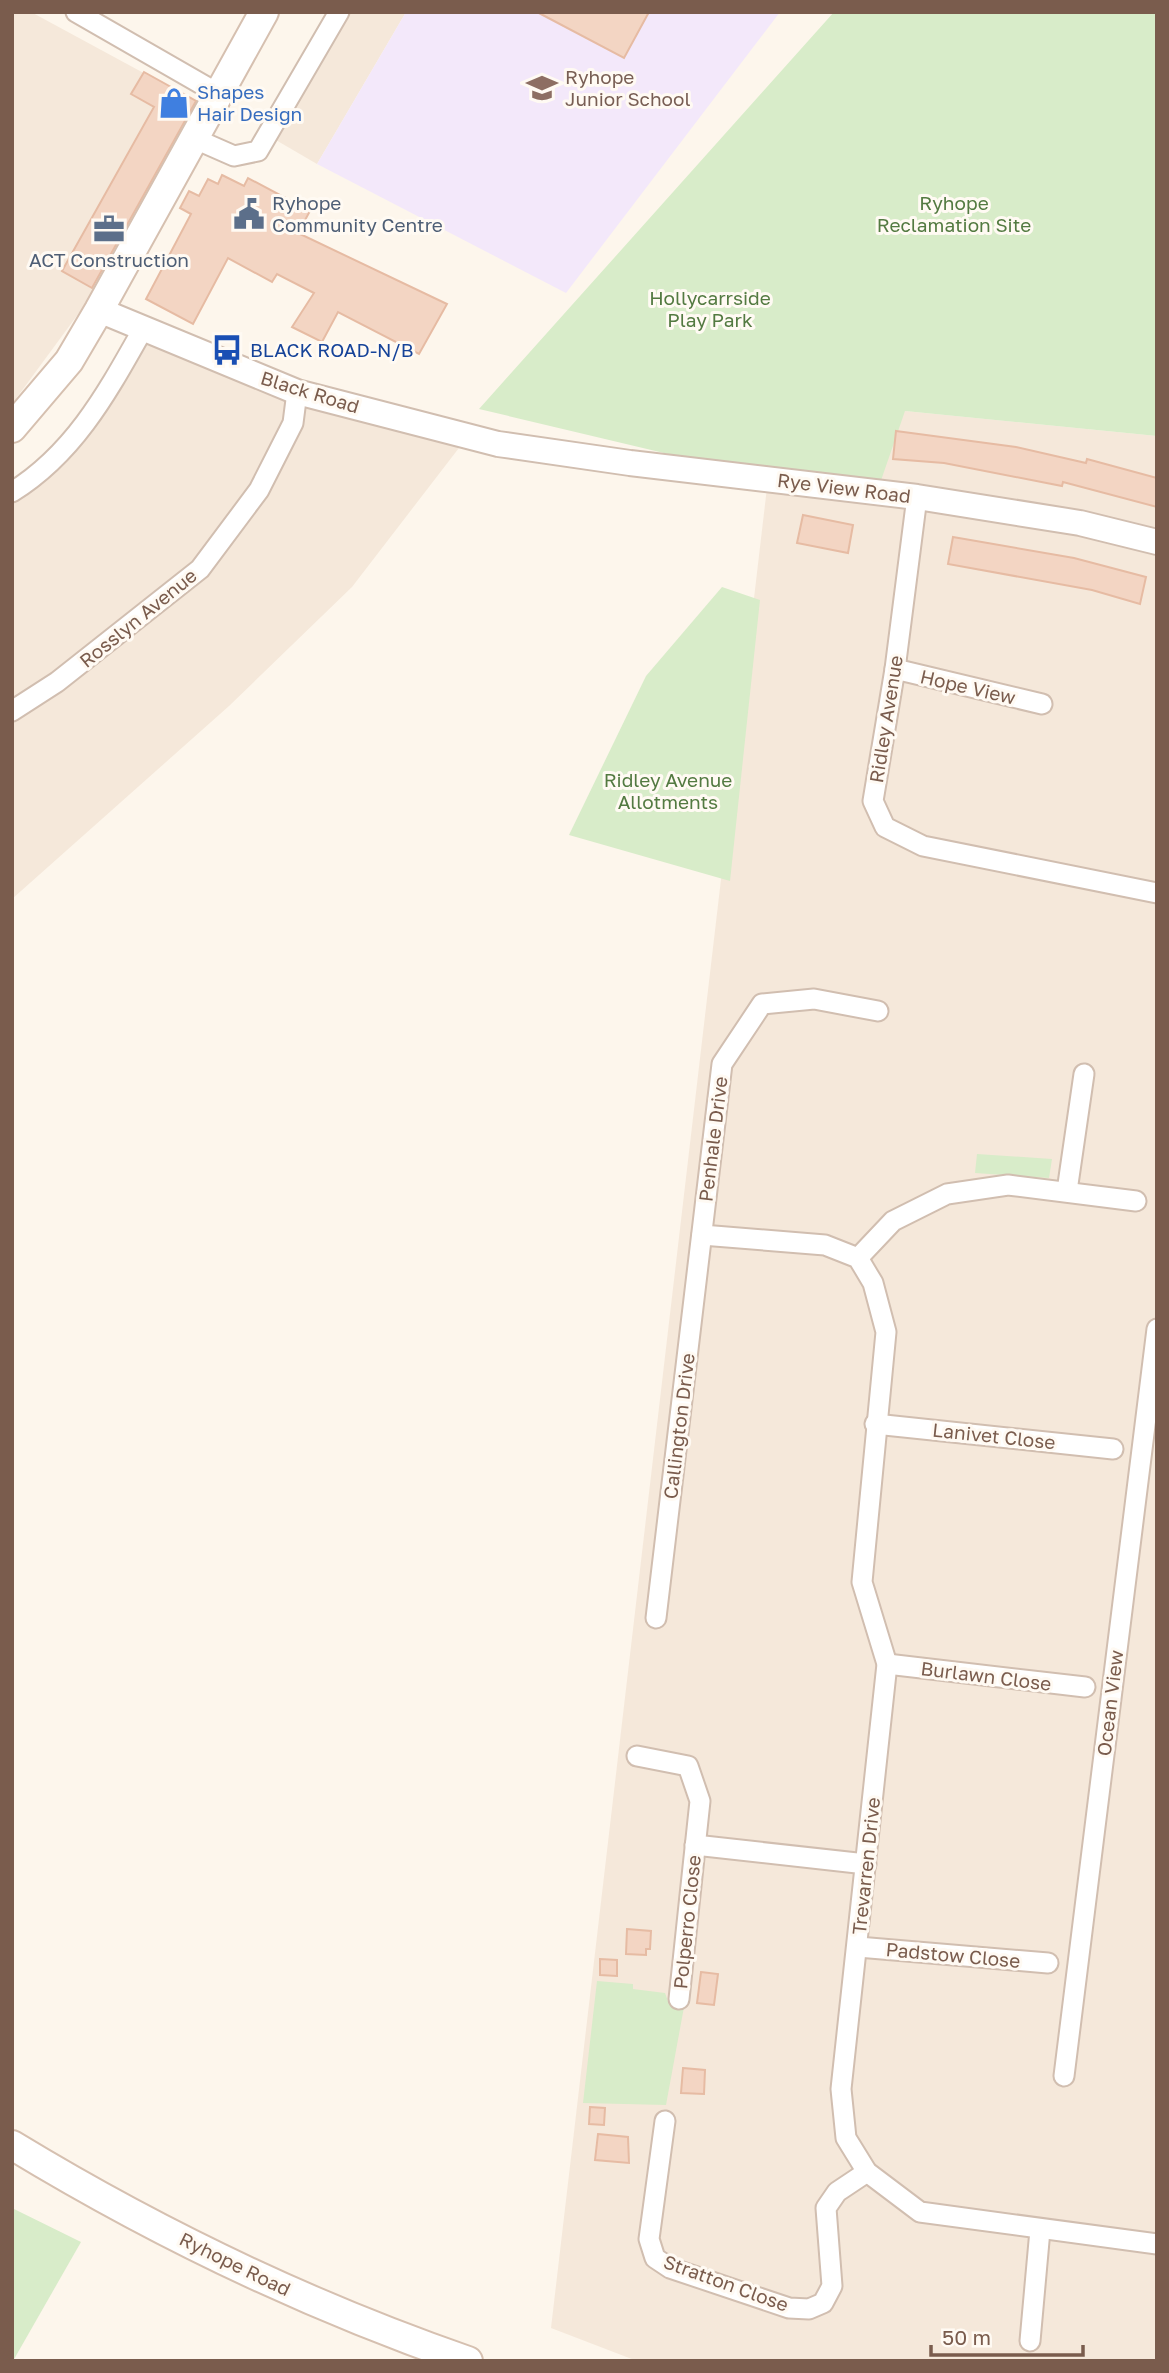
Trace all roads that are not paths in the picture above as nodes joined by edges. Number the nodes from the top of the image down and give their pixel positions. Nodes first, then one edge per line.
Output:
1 (76, 12) edge
2 (264, 12) edge
3 (339, 12) edge
4 (218, 93) junction
5 (193, 138) junction
6 (99, 310) junction
7 (143, 329) junction
8 (297, 393) junction
9 (12, 428) edge
10 (530, 448) joint
11 (12, 492) edge
12 (917, 497) junction
13 (1157, 542) edge
14 (895, 669) junction
15 (1042, 704) dead end
16 (12, 710) edge
17 (1157, 893) edge
18 (878, 1011) dead end
19 (1084, 1074) dead end
20 (1067, 1191) junction
21 (1136, 1201) dead end
22 (702, 1235) junction
23 (859, 1258) junction
24 (1157, 1329) edge
25 (875, 1424) junction
26 (1113, 1449) dead end
27 (1149, 1451) edge
28 (656, 1618) dead end
29 (887, 1664) junction
30 (1085, 1687) dead end
31 (637, 1756) dead end
32 (695, 1845) junction
33 (866, 1864) junction
34 (858, 1947) junction
35 (1048, 1964) dead end
36 (679, 1998) dead end
37 (1064, 2076) dead end
38 (665, 2121) dead end
39 (12, 2145) edge
40 (867, 2172) junction
41 (1040, 2230) junction
42 (1157, 2244) edge
43 (1030, 2340) dead end
44 (468, 2361) edge

1 - 4 street
2 - 4 main road
3 - 5 street
4 - 5 main road
5 - 6 main road
6 - 7 street, Black Road
6 - 9 main road
7 - 8 street, Black Road
7 - 11 street
8 - 10 street, Black Road
8 - 16 street, Rosslyn Avenue
10 - 12 street, Rye View Road
12 - 13 street, Rye View Road
12 - 14 street, Ridley Avenue
14 - 15 street, Hope View
14 - 17 street, Ridley Avenue
18 - 22 street, Penhale Drive
19 - 20 street
20 - 21 street
20 - 23 street
22 - 23 street
22 - 28 street, Callington Drive
23 - 25 street, Trevarren Drive
24 - 27 street, Ocean View
25 - 26 street, Lanivet Close
25 - 29 street, Trevarren Drive
27 - 37 street, Ocean View
29 - 30 street, Burlawn Close
29 - 33 street, Trevarren Drive
31 - 32 street, Polperro Close
32 - 33 street, Polperro Close
32 - 36 street, Polperro Close
33 - 34 street, Trevarren Drive
34 - 35 street, Padstow Close
34 - 40 street, Trevarren Drive
38 - 40 street, Stratton Close
39 - 44 main road, Ryhope Road
40 - 41 street, Trevarren Drive
41 - 42 street, Trevarren Drive
41 - 43 street

